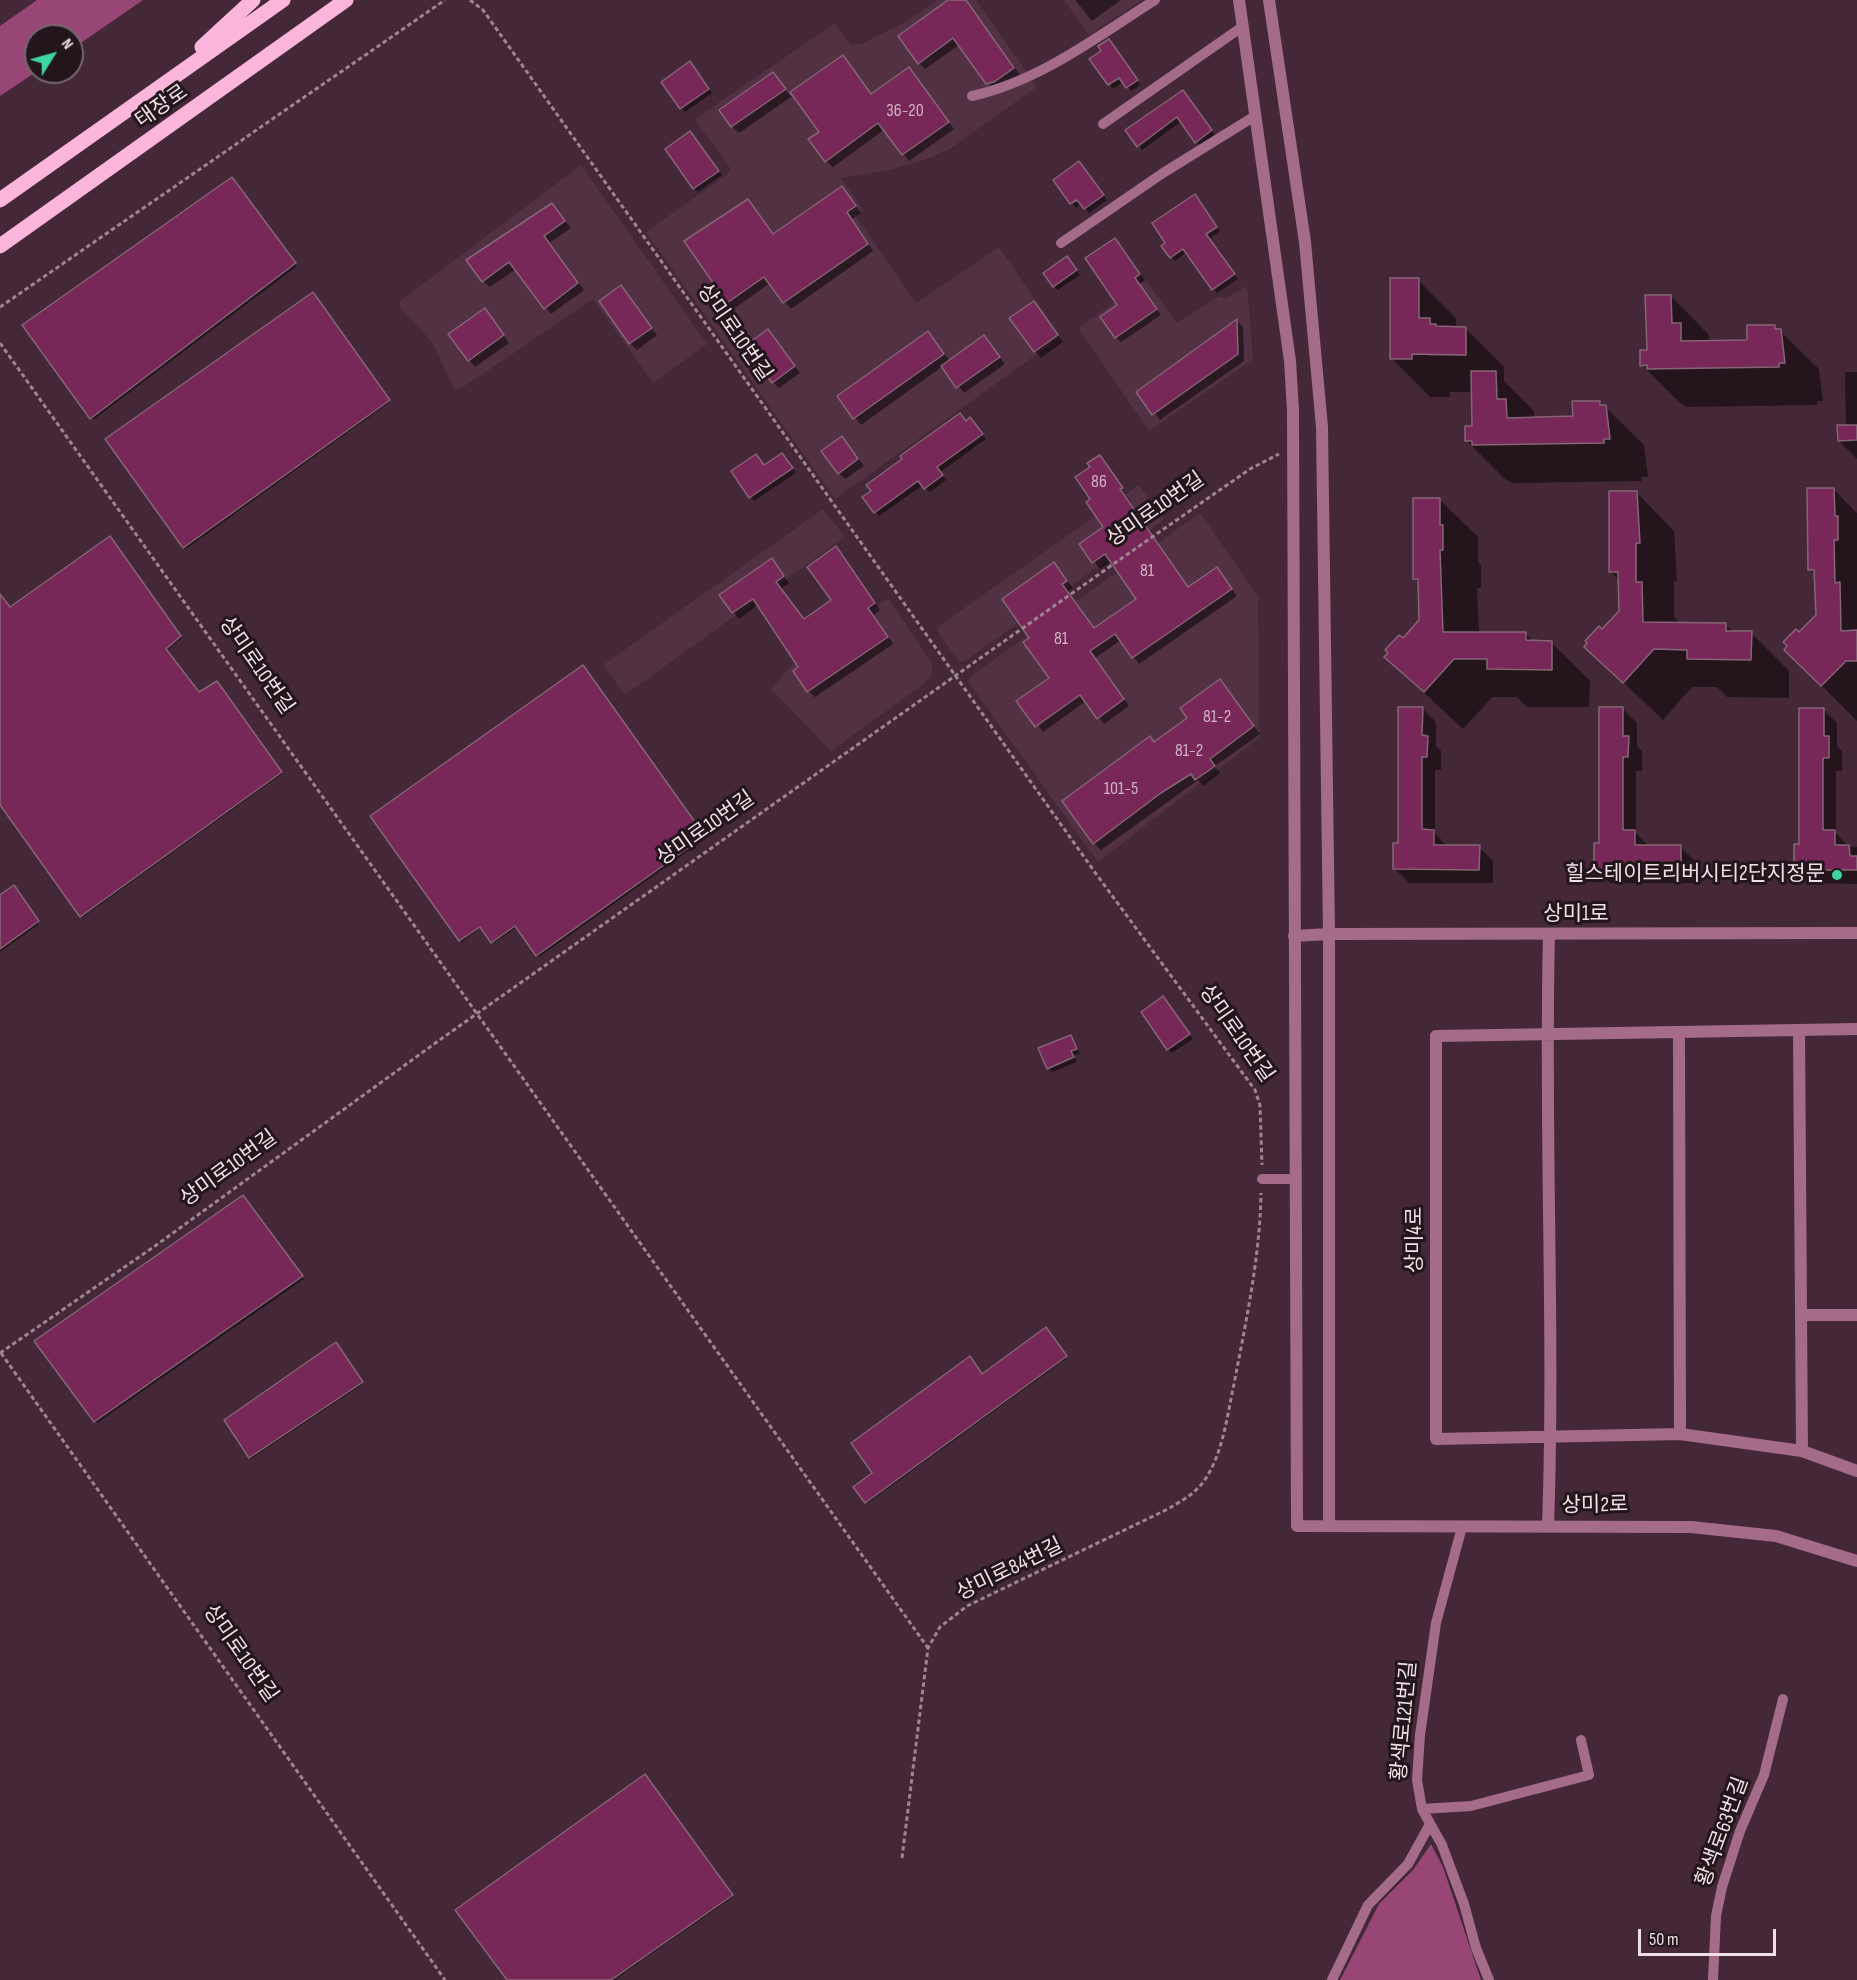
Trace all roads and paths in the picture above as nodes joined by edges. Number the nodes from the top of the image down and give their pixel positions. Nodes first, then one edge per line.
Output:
1 (253, 0) edge
2 (283, 0) edge
3 (346, 0) edge
4 (358, 0) edge
5 (445, 0) edge
6 (470, 0) edge
7 (1155, 0) edge
8 (1239, 0) edge
9 (1269, 0) edge
10 (315, 25) junction
11 (1242, 27) junction
12 (162, 85) junction
13 (972, 96) dead end
14 (1255, 116) junction
15 (1103, 124) dead end
16 (0, 200) edge
17 (1060, 243) dead end
18 (0, 246) edge
19 (0, 307) edge
20 (0, 343) edge
21 (1294, 448) junction
22 (956, 676) junction
23 (1857, 933) edge
24 (1329, 934) junction
25 (1549, 934) junction
26 (1294, 936) junction
27 (478, 1013) junction
28 (1857, 1029) edge
29 (1798, 1030) junction
30 (1679, 1032) junction
31 (1546, 1034) junction
32 (1262, 1179) junction
33 (1295, 1179) junction
34 (1800, 1315) junction
35 (1857, 1315) edge
36 (0, 1353) edge
37 (1680, 1434) junction
38 (1551, 1438) junction
39 (1802, 1451) junction
40 (1857, 1472) edge
41 (1205, 1480) joint
42 (1329, 1525) junction
43 (1548, 1526) junction
44 (1462, 1527) junction
45 (1857, 1561) edge
46 (928, 1648) junction
47 (1783, 1700) dead end
48 (1581, 1740) dead end
49 (1422, 1809) junction
50 (1430, 1824) junction
51 (902, 1858) dead end
52 (445, 1980) edge
53 (1332, 1980) edge
54 (1490, 1980) edge
55 (1713, 1980) edge

1 - 12 main road
2 - 12 main road, 태장로
3 - 10 main road, 태장로
4 - 10 main road
5 - 19 path
6 - 22 path, 상미로10번길
7 - 13 lane
8 - 11 street
9 - 24 street
10 - 18 main road, 태장로
11 - 14 street
11 - 15 lane
12 - 16 main road, 태장로
14 - 17 lane
14 - 21 street
20 - 27 path, 상미로10번길
21 - 22 path, 상미로10번길
21 - 26 street
22 - 27 path, 상미로10번길
22 - 32 path, 상미로10번길
23 - 25 street, 상미1로
24 - 25 street, 상미1로
24 - 26 street, 상미1로
24 - 42 street
25 - 31 street
26 - 33 street
27 - 36 path, 상미로10번길
27 - 46 path
28 - 29 street, 상미4로
29 - 30 street, 상미4로
29 - 34 street
30 - 31 street, 상미4로
30 - 37 street
31 - 38 street
31 - 38 street, 상미4로
32 - 33 lane
32 - 41 path, 상미로10번길
33 - 42 street, 상미2로
34 - 35 street
34 - 39 street
36 - 52 path, 상미로10번길
37 - 38 street, 상미4로
37 - 39 street, 상미4로
38 - 43 street
39 - 40 street, 상미4로
41 - 46 path, 상미로84번길
42 - 44 street, 상미2로
43 - 44 street, 상미2로
43 - 45 street, 상미2로
44 - 49 lane, 황색로121번길
46 - 51 path, 상미로84번길
47 - 55 lane, 황색로63번길
48 - 49 lane
49 - 50 lane, 황색로121번길
50 - 53 lane
50 - 54 lane, 황색로121번길

